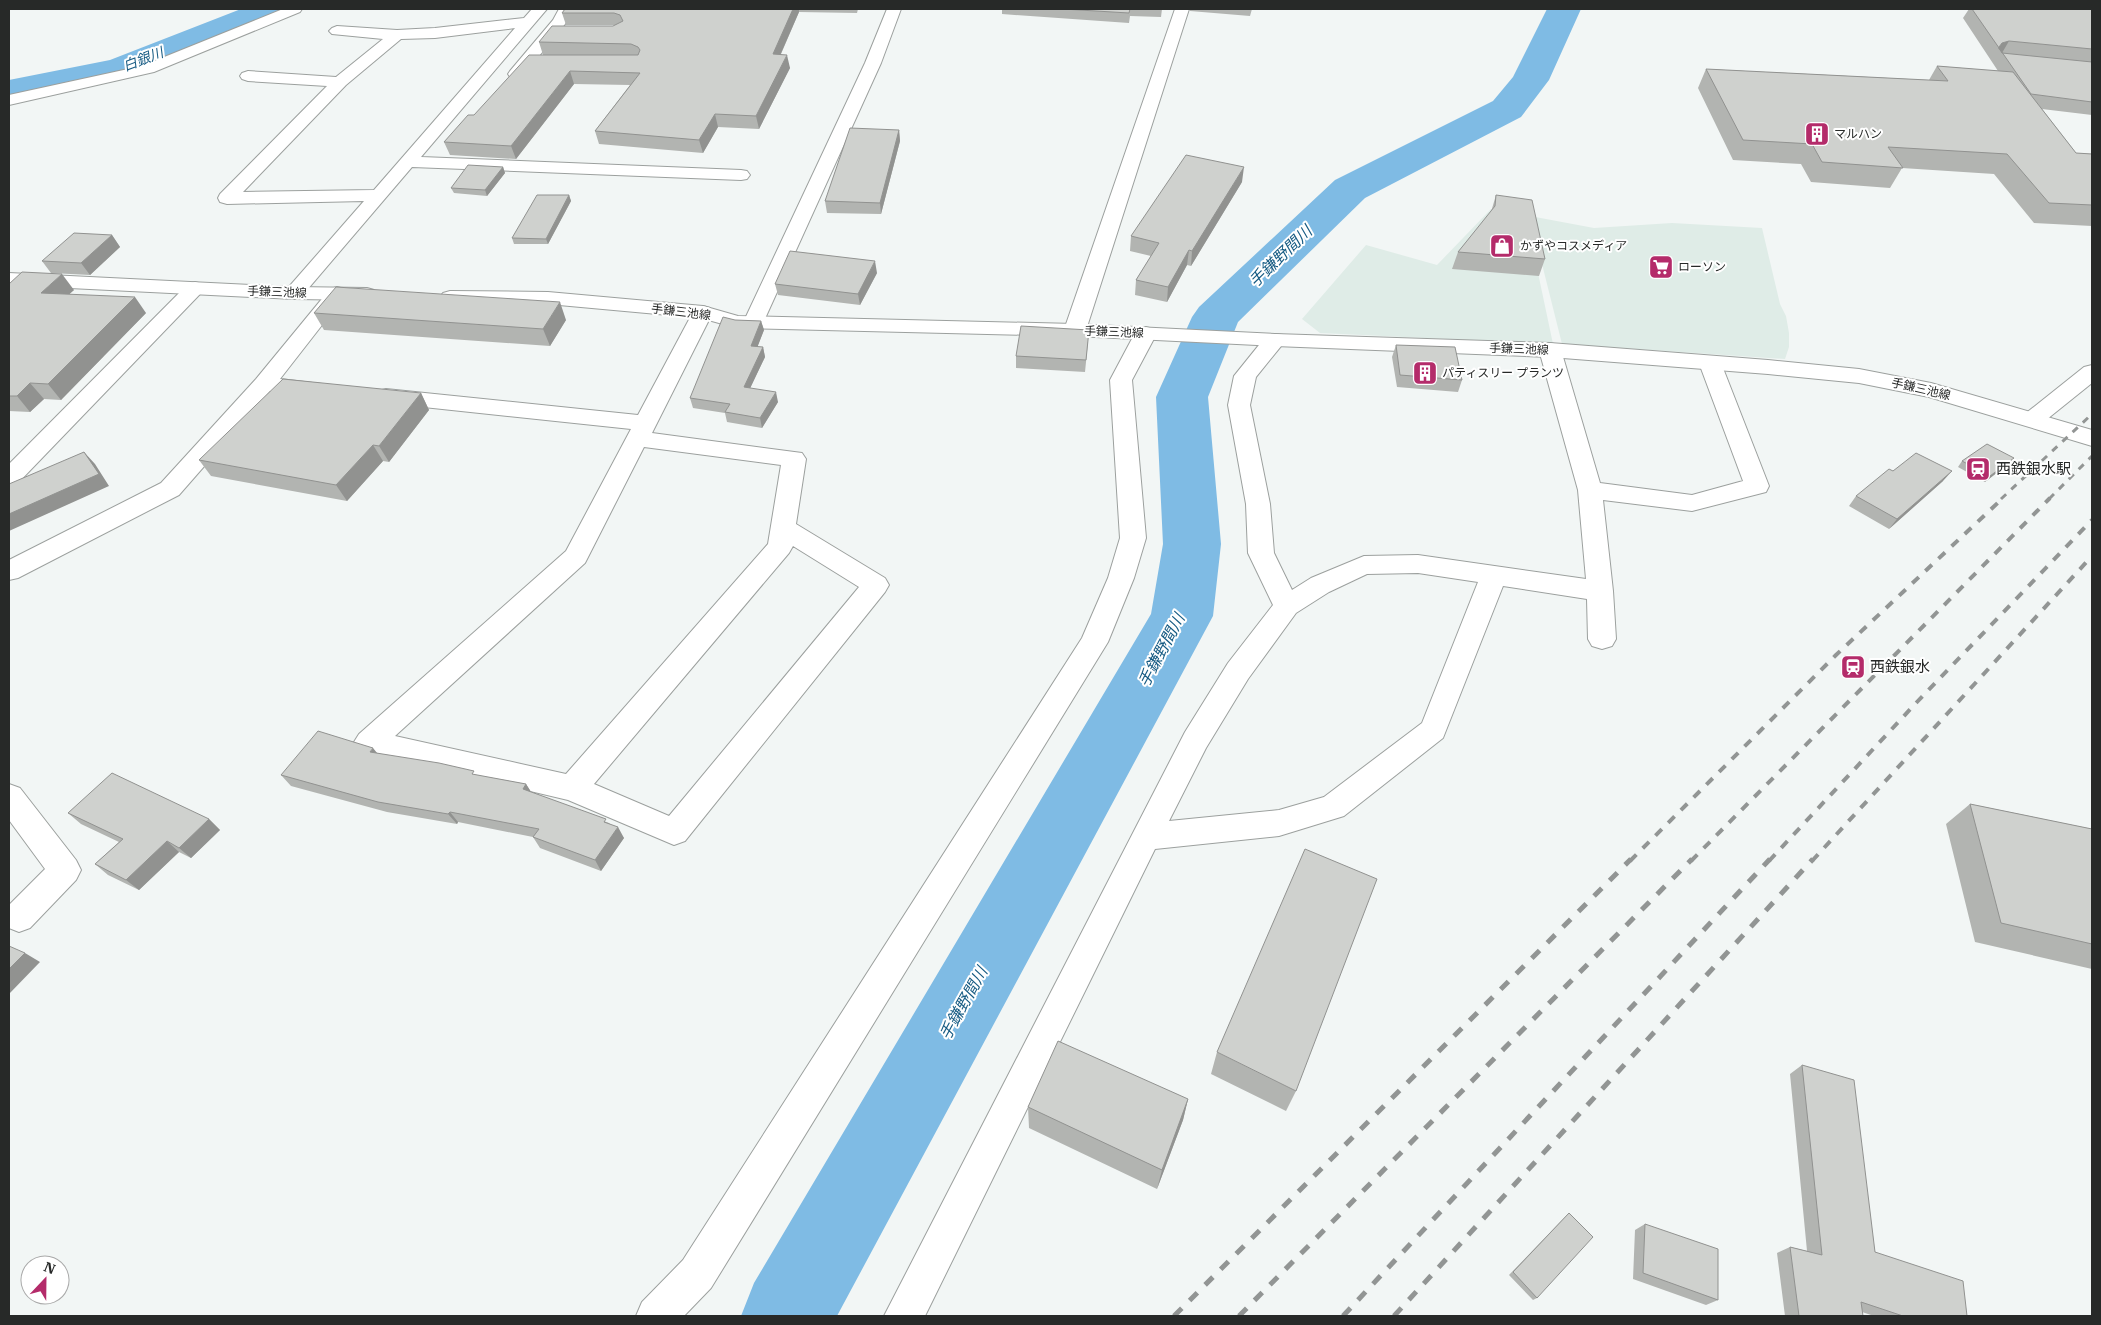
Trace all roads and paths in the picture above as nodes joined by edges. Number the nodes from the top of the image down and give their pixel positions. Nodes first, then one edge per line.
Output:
1 (295, 9) edge
2 (566, 9) edge
3 (894, 9) edge
4 (1182, 9) edge
5 (535, 15) edge
6 (337, 31) dead end
7 (550, 32) junction
8 (569, 32) edge
9 (397, 35) junction
10 (506, 50) junction
11 (248, 76) dead end
12 (340, 82) junction
13 (9, 100) edge
14 (409, 162) junction
15 (741, 175) dead end
16 (380, 195) junction
17 (9, 279) edge
18 (195, 288) junction
19 (294, 293) junction
20 (337, 293) junction
21 (383, 295) edge
22 (429, 296) edge
23 (703, 312) junction
24 (753, 323) junction
25 (1075, 330) junction
26 (1146, 333) junction
27 (1275, 340) junction
28 (1550, 350) junction
29 (1710, 363) junction
30 (2092, 372) edge
31 (264, 384) junction
32 (333, 391) edge
33 (362, 394) edge
34 (2033, 419) junction
35 (642, 431) junction
36 (2092, 438) edge
37 (9, 478) edge
38 (1590, 490) junction
39 (783, 528) junction
40 (9, 570) edge
41 (1494, 575) junction
42 (1600, 591) junction
43 (1287, 606) junction
44 (1602, 639) dead end
45 (572, 788) junction
46 (9, 797) edge
47 (1146, 837) junction
48 (19, 917) dead end
49 (656, 1316) edge
50 (904, 1316) edge

1 - 13 street
2 - 7 street
3 - 24 street
4 - 25 street
5 - 9 street
5 - 10 street
6 - 9 street
7 - 8 street
7 - 10 street
9 - 12 street
10 - 14 street
11 - 12 street
12 - 16 street
14 - 15 street
14 - 16 street
16 - 19 street
17 - 18 street, 手鎌三池線
18 - 19 street, 手鎌三池線
18 - 37 street
19 - 20 street, 手鎌三池線
20 - 21 street, 手鎌三池線
20 - 31 street
22 - 23 street, 手鎌三池線
23 - 24 street, 手鎌三池線
23 - 35 street
24 - 25 street, 手鎌三池線
25 - 26 street, 手鎌三池線
26 - 27 street, 手鎌三池線
26 - 49 street
27 - 28 street, 手鎌三池線
27 - 43 street
28 - 29 street, 手鎌三池線
28 - 38 street
29 - 34 street, 手鎌三池線
29 - 38 street
30 - 34 street
31 - 32 street
31 - 40 street
33 - 35 street
34 - 36 street, 手鎌三池線
35 - 39 street
35 - 45 street
38 - 42 street
39 - 45 street
39 - 45 street
41 - 42 street
41 - 43 street
41 - 47 street
42 - 44 street
43 - 47 street
46 - 48 street
47 - 50 street

